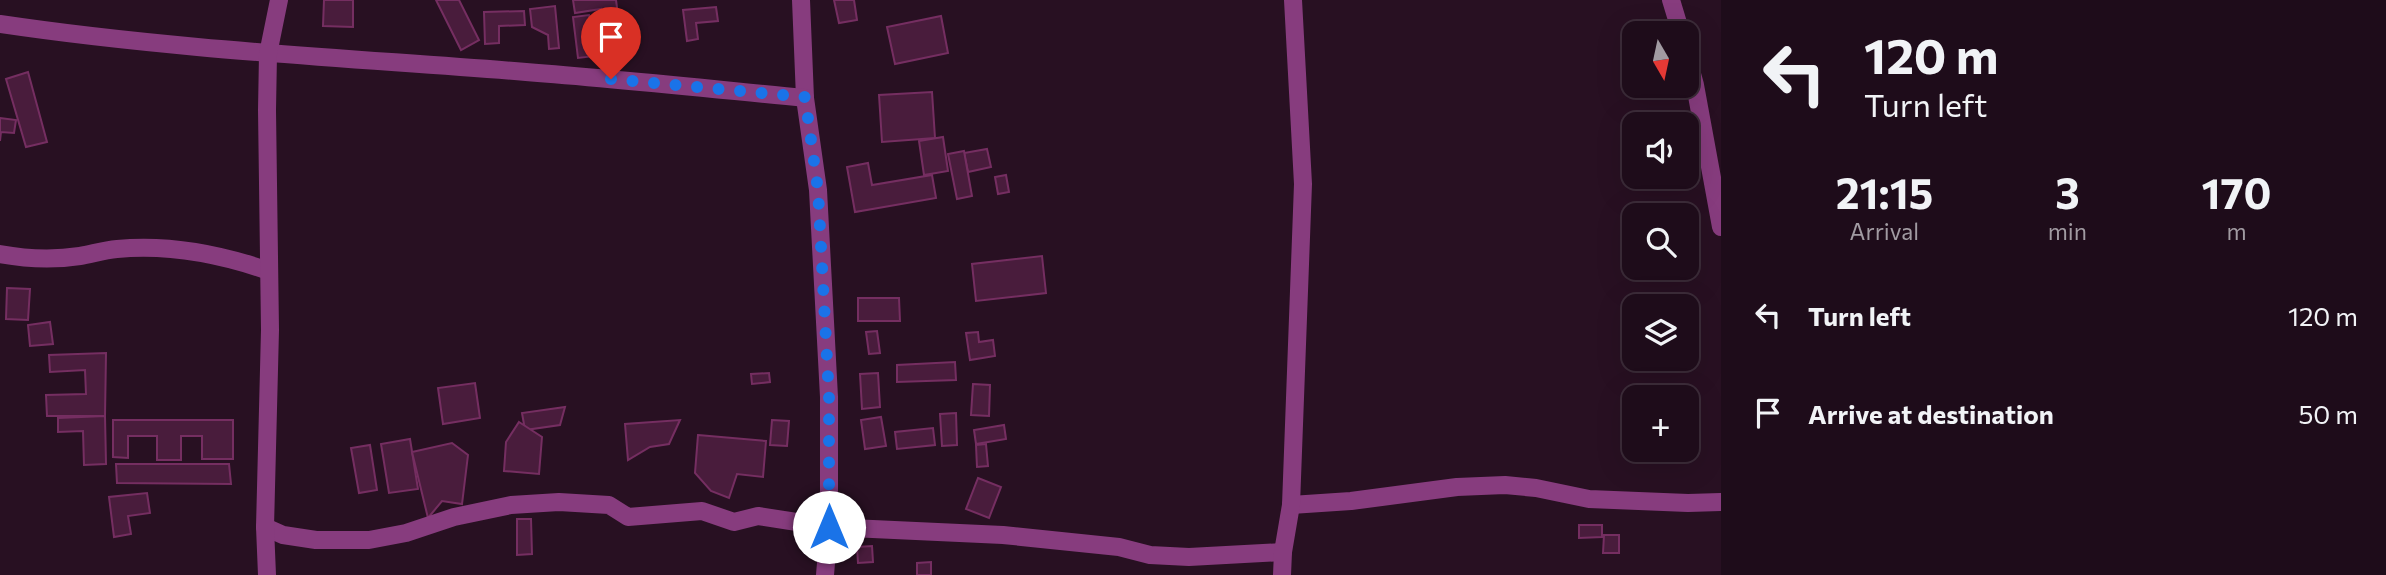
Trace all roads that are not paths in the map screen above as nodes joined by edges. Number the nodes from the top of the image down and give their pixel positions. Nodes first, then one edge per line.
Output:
1 (279, 0) edge
2 (801, 0) edge
3 (1293, 0) edge
4 (1671, 0) edge
5 (1677, 21) edge
6 (0, 24) edge
7 (268, 54) junction
8 (805, 97) junction
9 (1698, 98) edge
10 (1721, 226) edge
11 (0, 254) edge
12 (269, 271) junction
13 (1721, 502) edge
14 (1291, 505) junction
15 (265, 527) junction
16 (829, 527) junction
17 (1283, 552) junction
18 (267, 575) edge
19 (825, 575) edge
20 (1282, 575) edge

1 - 7 street
2 - 8 street
3 - 14 street
4 - 5 street
6 - 7 street
7 - 8 street
7 - 12 street
8 - 16 street
9 - 10 street
11 - 12 street
12 - 15 street
13 - 14 street
14 - 17 street
15 - 16 street
15 - 18 street
16 - 17 street
16 - 19 street
17 - 20 street

